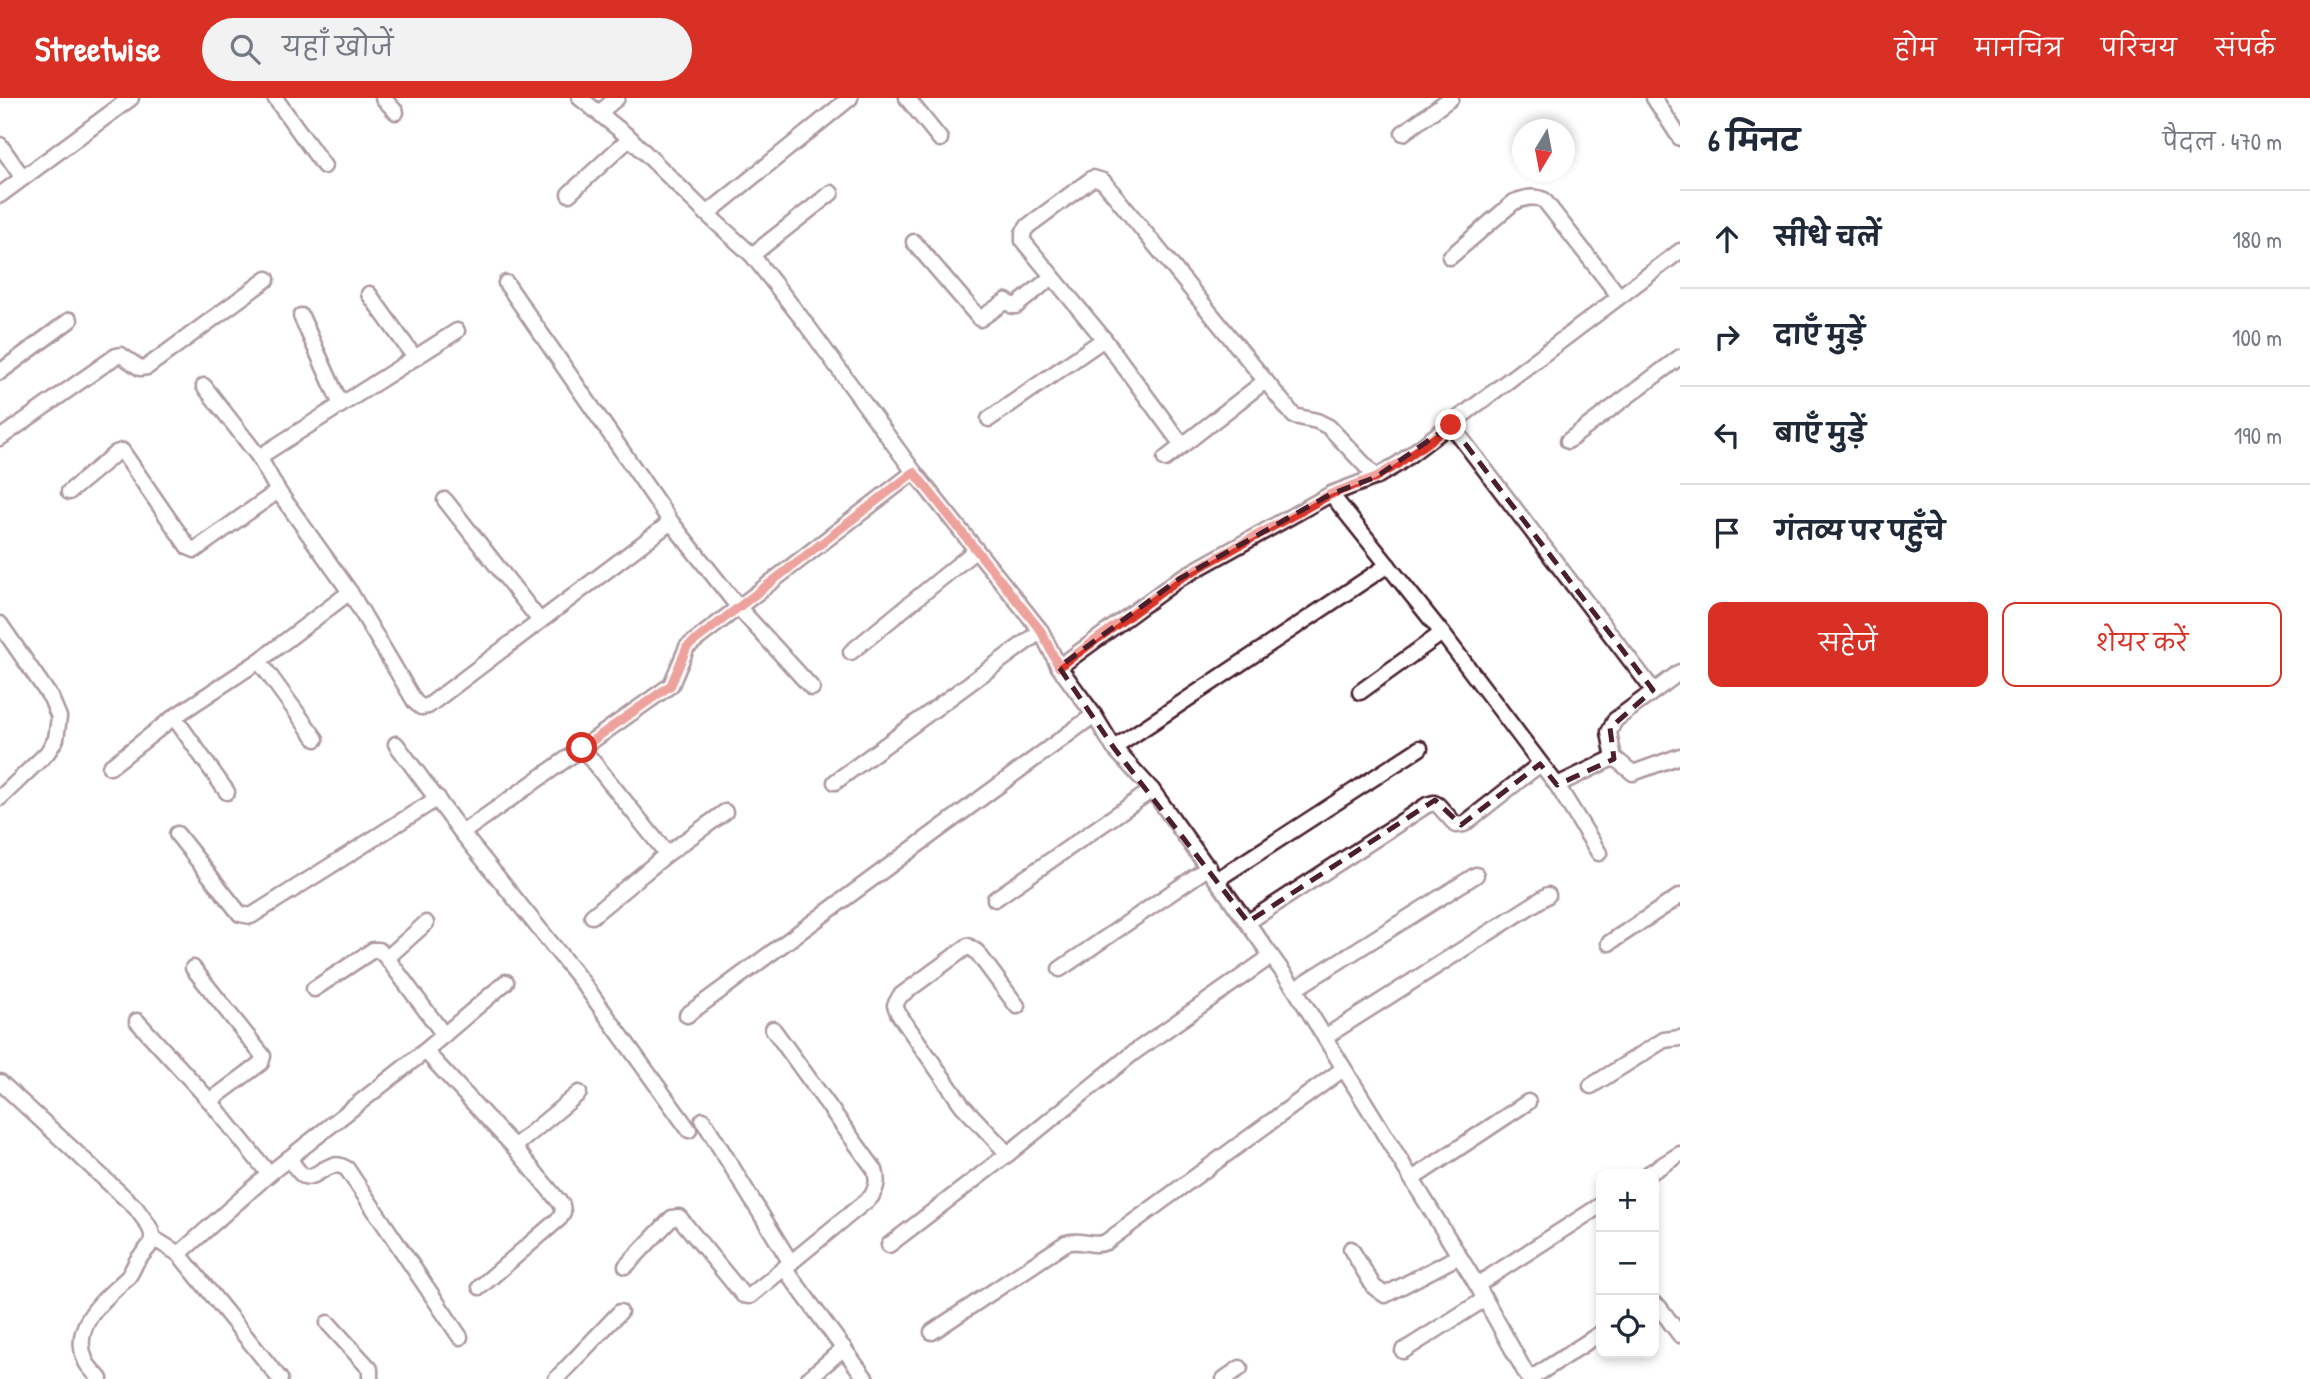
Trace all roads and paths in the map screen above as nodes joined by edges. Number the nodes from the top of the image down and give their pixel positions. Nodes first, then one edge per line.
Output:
1 (131, 98) edge
2 (275, 98) edge
3 (383, 98) edge
4 (580, 98) edge
5 (617, 98) edge
6 (850, 98) edge
7 (908, 98) edge
8 (1451, 98) edge
9 (1654, 98) edge
10 (396, 112) dead end
11 (599, 113) junction
12 (1403, 133) dead end
13 (630, 138) junction
14 (1680, 138) edge
15 (940, 139) dead end
16 (0, 145) edge
17 (324, 166) dead end
18 (23, 178) junction
19 (831, 193) dead end
20 (569, 194) dead end
21 (0, 195) edge
22 (707, 214) junction
23 (915, 242) dead end
24 (1680, 251) edge
25 (752, 255) junction
26 (1450, 257) dead end
27 (1052, 277) junction
28 (267, 279) dead end
29 (506, 283) dead end
30 (369, 294) dead end
31 (1619, 296) junction
32 (300, 316) dead end
33 (70, 320) dead end
34 (457, 331) dead end
35 (1104, 339) junction
36 (1680, 357) edge
37 (415, 358) junction
38 (0, 372) edge
39 (1265, 381) junction
40 (204, 386) dead end
41 (341, 405) junction
42 (989, 419) dead end
43 (1451, 425) junction
44 (0, 438) edge
45 (1568, 441) dead end
46 (1182, 446) junction
47 (259, 457) junction
48 (1165, 459) dead end
49 (914, 472) junction
50 (1376, 477) junction
51 (278, 491) junction
52 (69, 492) dead end
53 (1331, 494) junction
54 (445, 500) dead end
55 (671, 522) junction
56 (976, 550) junction
57 (1388, 565) junction
58 (350, 592) junction
59 (739, 608) junction
60 (540, 621) junction
61 (0, 624) edge
62 (1041, 631) junction
63 (1442, 633) junction
64 (851, 652) dead end
65 (260, 660) junction
66 (1059, 667) junction
67 (1680, 672) edge
68 (812, 688) dead end
69 (1653, 690) junction
70 (1360, 692) dead end
71 (1094, 715) junction
72 (174, 717) junction
73 (316, 739) dead end
74 (396, 744) dead end
75 (582, 748) junction
76 (1114, 748) junction
77 (1420, 748) dead end
78 (1680, 756) edge
79 (1614, 759) junction
80 (1540, 764) junction
81 (110, 767) dead end
82 (835, 782) dead end
83 (1558, 785) junction
84 (1152, 790) junction
85 (227, 792) dead end
86 (0, 798) edge
87 (438, 799) junction
88 (725, 812) dead end
89 (462, 833) junction
90 (177, 834) dead end
91 (1599, 852) dead end
92 (667, 854) junction
93 (1214, 873) junction
94 (1476, 875) dead end
95 (1548, 895) dead end
96 (1680, 896) edge
97 (995, 899) dead end
98 (592, 916) dead end
99 (1248, 922) junction
100 (426, 923) dead end
101 (1609, 943) dead end
102 (1270, 957) junction
103 (387, 958) junction
104 (193, 968) dead end
105 (1060, 969) dead end
106 (506, 982) dead end
107 (314, 989) dead end
108 (1295, 989) junction
109 (1017, 1006) dead end
110 (687, 1015) dead end
111 (137, 1021) dead end
112 (774, 1030) dead end
113 (444, 1035) junction
114 (1325, 1037) junction
115 (1680, 1038) edge
116 (425, 1051) junction
117 (1343, 1069) junction
118 (0, 1082) edge
119 (1591, 1086) dead end
120 (579, 1093) dead end
121 (210, 1101) junction
122 (1528, 1102) dead end
123 (703, 1120) dead end
124 (689, 1130) dead end
125 (514, 1147) junction
126 (1008, 1154) junction
127 (1680, 1154) edge
128 (289, 1158) junction
129 (1656, 1169) edge
130 (269, 1174) junction
131 (1412, 1179) junction
132 (1596, 1208) edge
133 (153, 1238) junction
134 (889, 1245) dead end
135 (1351, 1249) dead end
136 (178, 1254) junction
137 (1459, 1256) junction
138 (626, 1266) dead end
139 (788, 1266) junction
140 (1477, 1285) junction
141 (480, 1287) dead end
142 (1485, 1299) junction
143 (1659, 1307) edge
144 (620, 1312) dead end
145 (328, 1323) dead end
146 (932, 1332) dead end
147 (1680, 1335) edge
148 (1596, 1336) edge
149 (460, 1337) dead end
150 (844, 1348) junction
151 (1403, 1352) dead end
152 (1240, 1368) dead end
153 (1528, 1376) edge
154 (100, 1379) edge
155 (280, 1379) edge
156 (370, 1379) edge
157 (556, 1379) edge
158 (808, 1379) edge
159 (866, 1379) edge
160 (1224, 1379) edge
161 (1511, 1379) edge

1 - 18 street
2 - 17 street
3 - 10 street
4 - 11 street
5 - 11 street
6 - 22 street
7 - 15 street
8 - 12 street
9 - 14 street
11 - 13 street
13 - 20 street
13 - 22 street
16 - 18 street
18 - 21 street
19 - 25 street
22 - 25 street
23 - 27 street
24 - 31 street
25 - 49 street
26 - 31 street
27 - 35 street
27 - 39 street
28 - 44 street
29 - 55 street
30 - 37 street
31 - 43 street
32 - 41 street
33 - 38 street
34 - 37 street
35 - 42 street
35 - 46 street
36 - 45 street
37 - 41 street
39 - 46 street
39 - 50 street
40 - 47 street
41 - 47 street
43 - 50 street
43 - 69 street
46 - 48 street
47 - 51 street
49 - 56 street
49 - 59 street
50 - 53 street
51 - 52 street
51 - 58 street
53 - 57 street
53 - 66 street
54 - 60 street
55 - 59 street
55 - 60 street
56 - 62 street
56 - 64 street
57 - 63 street
57 - 76 street
58 - 60 street
58 - 65 street
59 - 68 street
59 - 75 street
61 - 86 street
62 - 66 street
62 - 82 street
63 - 70 street
63 - 80 street
65 - 72 street
65 - 73 street
66 - 71 street
67 - 69 street
69 - 79 street
71 - 76 street
71 - 110 street
72 - 81 street
72 - 85 street
74 - 87 street
75 - 89 street
75 - 92 street
76 - 84 street
77 - 93 street
78 - 79 street
79 - 83 street
80 - 83 street
80 - 99 street
83 - 91 street
84 - 93 street
84 - 97 street
87 - 89 street
87 - 90 street
88 - 92 street
89 - 124 street
92 - 98 street
93 - 99 street
93 - 105 street
94 - 108 street
95 - 114 street
96 - 101 street
99 - 102 street
100 - 103 street
102 - 108 street
102 - 126 street
103 - 107 street
103 - 113 street
104 - 121 street
106 - 113 street
108 - 114 street
109 - 126 street
111 - 121 street
112 - 139 street
113 - 116 street
114 - 117 street
115 - 119 street
116 - 125 street
116 - 128 street
117 - 131 street
117 - 146 street
118 - 133 street
120 - 125 street
121 - 130 street
122 - 131 street
123 - 139 street
125 - 141 street
126 - 134 street
127 - 129 street
128 - 130 street
128 - 149 street
130 - 136 street
131 - 137 street
132 - 140 street
133 - 136 street
133 - 154 street
135 - 137 street
136 - 155 street
137 - 140 street
138 - 139 street
139 - 150 street
140 - 142 street
142 - 151 street
142 - 153 street
143 - 147 street
144 - 157 street
145 - 156 street
148 - 153 street
150 - 158 street
150 - 159 street
152 - 160 street
153 - 161 street

